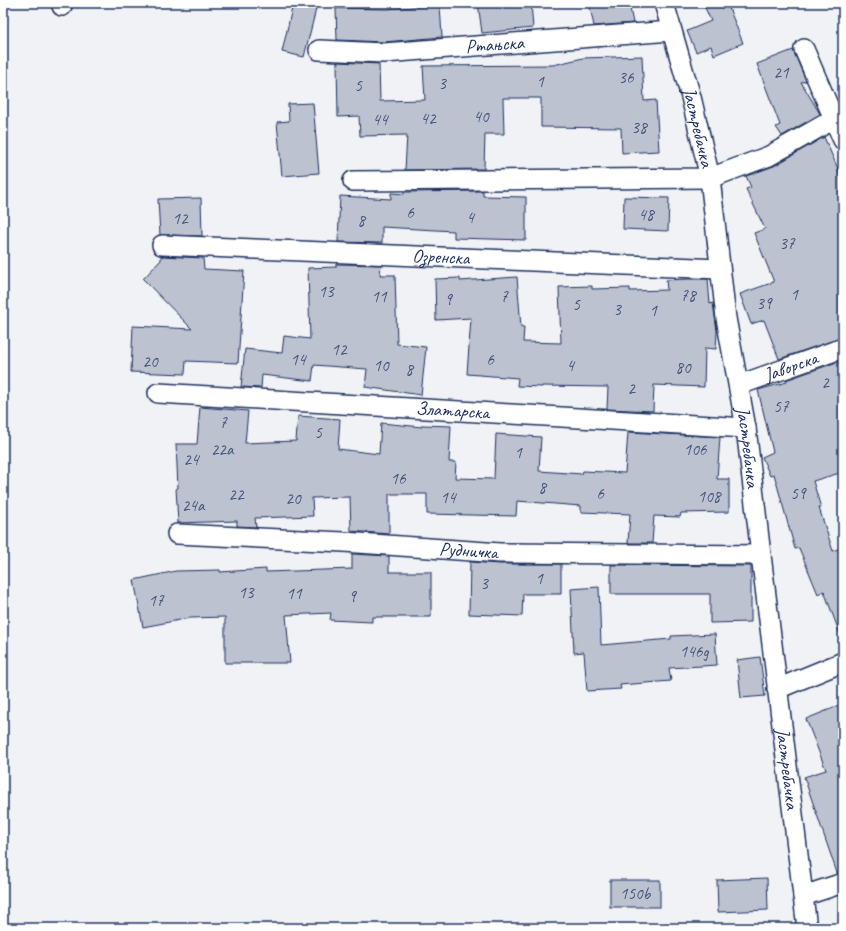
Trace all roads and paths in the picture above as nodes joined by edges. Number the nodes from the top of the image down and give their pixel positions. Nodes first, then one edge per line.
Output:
1 (664, 3) edge
2 (671, 31) junction
3 (804, 49) dead end
4 (319, 50) dead end
5 (834, 119) junction
6 (843, 140) edge
7 (710, 178) junction
8 (353, 181) dead end
9 (162, 245) dead end
10 (720, 269) junction
11 (843, 348) edge
12 (739, 385) junction
13 (158, 393) dead end
14 (746, 428) junction
15 (177, 534) dead end
16 (760, 555) junction
17 (843, 662) edge
18 (777, 689) junction
19 (843, 883) edge
20 (803, 896) junction
21 (808, 928) edge

1 - 2 street, Јастребачка
2 - 4 street, Ртањска
2 - 7 street, Јастребачка
3 - 5 street
5 - 6 street
5 - 7 street
7 - 8 street
7 - 10 street, Јастребачка
9 - 10 street, Озренска
10 - 12 street, Јастребачка
11 - 12 street, Јаворска
12 - 14 street, Јастребачка
13 - 14 street, Златарска
14 - 16 street, Јастребачка
15 - 16 street, Рудничка
16 - 18 street, Јастребачка
17 - 18 street
18 - 20 street, Јастребачка
19 - 20 street
20 - 21 street, Јастребачка

